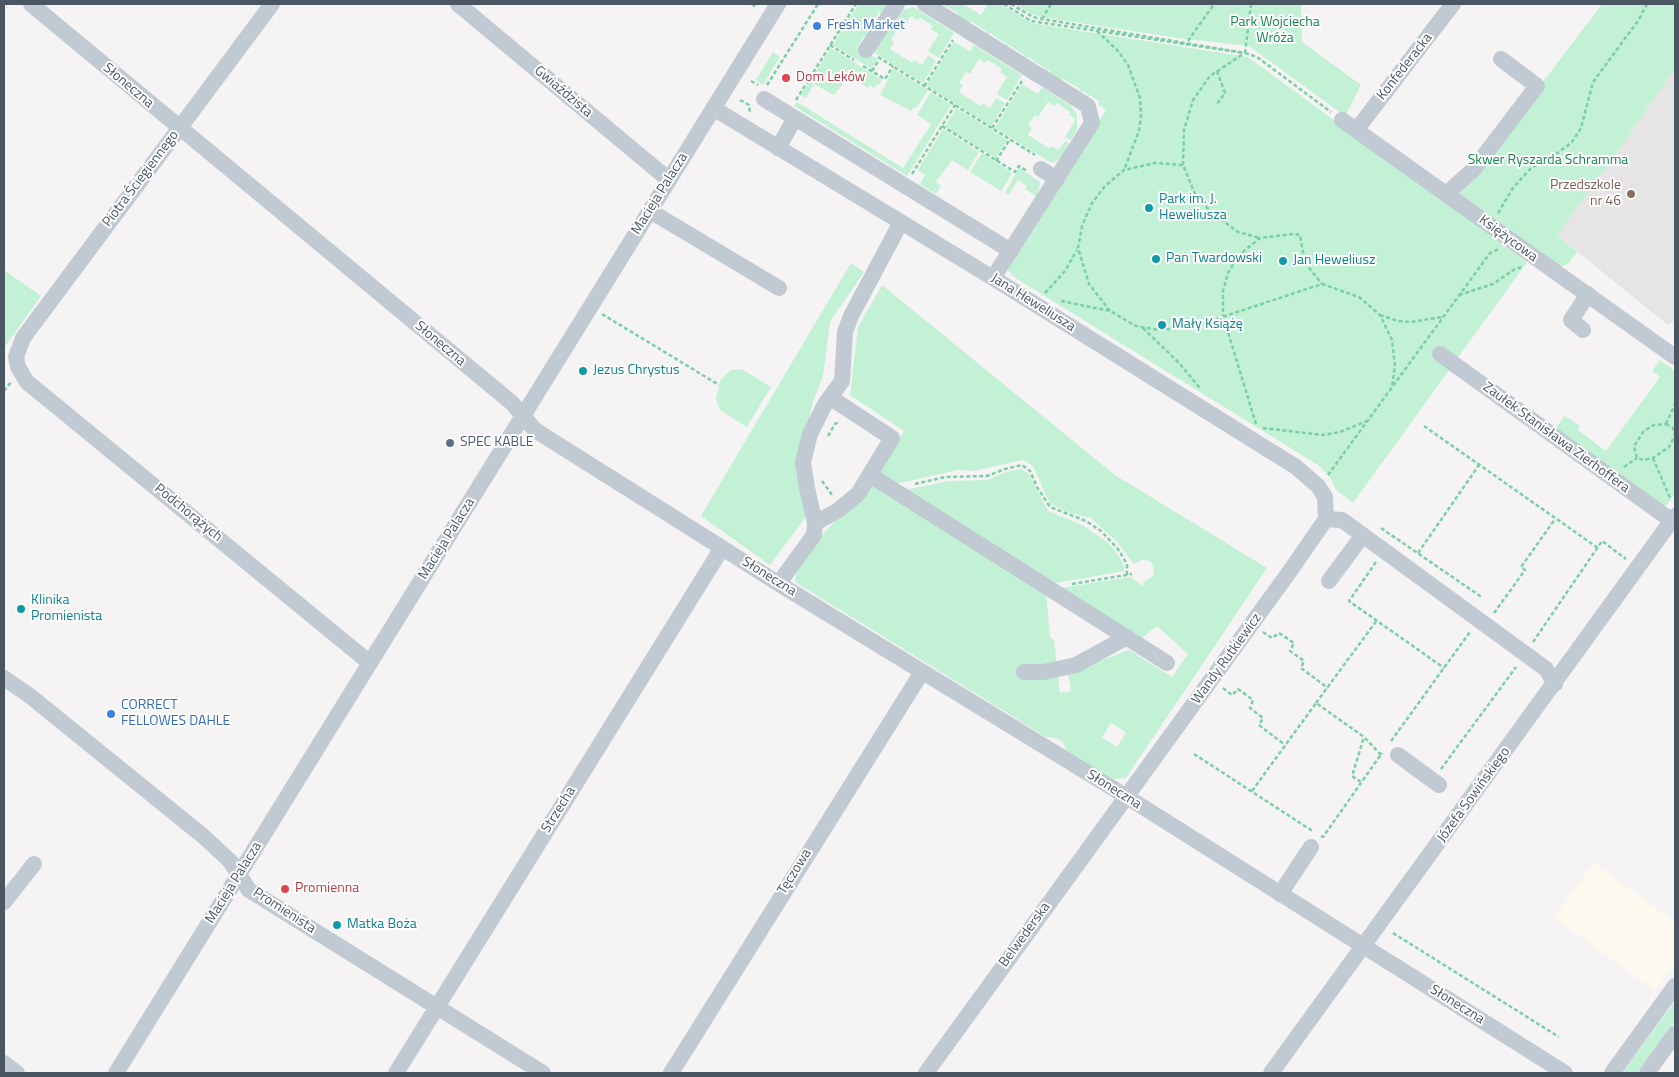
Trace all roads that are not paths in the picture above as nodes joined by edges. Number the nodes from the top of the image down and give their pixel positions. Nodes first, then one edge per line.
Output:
1 (30, 4) edge
2 (272, 4) edge
3 (458, 4) edge
4 (897, 4) edge
5 (925, 4) edge
6 (1453, 4) edge
7 (769, 7) edge
8 (866, 50) road end
9 (1501, 59) dead end
10 (757, 103) dead end
11 (713, 108) junction
12 (793, 112) junction
13 (1342, 120) road end
14 (179, 128) junction
15 (1357, 129) junction
16 (778, 148) junction
17 (1040, 168) road end
18 (1057, 179) junction
19 (668, 180) junction
20 (1447, 193) junction
21 (650, 210) junction
22 (901, 222) junction
23 (1011, 251) junction
24 (993, 278) junction
25 (779, 288) dead end
26 (1588, 294) junction
27 (1584, 330) dead end
28 (1440, 354) dead end
29 (16, 357) joint
30 (1675, 357) edge
31 (831, 398) junction
32 (523, 415) junction
33 (870, 475) junction
34 (1673, 513) edge
35 (1326, 519) junction
36 (815, 523) junction
37 (1363, 535) junction
38 (722, 548) junction
39 (1330, 580) dead end
40 (779, 583) junction
41 (1128, 637) junction
42 (370, 663) junction
43 (1168, 663) dead end
44 (922, 672) junction
45 (1024, 672) dead end
46 (4, 678) edge
47 (1555, 684) junction
48 (1393, 758) road end
49 (1439, 778) road end
50 (1127, 797) junction
51 (1311, 847) dead end
52 (34, 864) dead end
53 (239, 875) junction
54 (1280, 894) junction
55 (4, 902) edge
56 (1363, 946) junction
57 (1675, 986) edge
58 (437, 1007) junction
59 (1675, 1034) edge
60 (4, 1063) edge
61 (17, 1073) edge
62 (116, 1073) edge
63 (396, 1073) edge
64 (543, 1073) edge
65 (670, 1073) edge
66 (926, 1073) edge
67 (1271, 1073) edge
68 (1565, 1073) edge
69 (1612, 1073) edge
70 (1647, 1073) edge

1 - 14 street, Słoneczna
2 - 14 street, Piotra Ściegiennego
3 - 19 street, Gwiaździsta
4 - 8 street
5 - 18 street
6 - 15 street, Konfederacka
7 - 11 street, Macieja Palacza
9 - 20 street
10 - 12 street
11 - 16 street, Jana Heweliusza
11 - 19 street, Macieja Palacza
12 - 16 street
12 - 23 street
13 - 15 street, Księżycowa
14 - 29 street, Piotra Ściegiennego
14 - 32 street, Słoneczna
15 - 20 street, Księżycowa
16 - 22 street, Jana Heweliusza
17 - 18 street
18 - 23 street
19 - 21 street, Macieja Palacza
20 - 26 street, Księżycowa
21 - 25 street
21 - 32 street, Macieja Palacza
22 - 24 street, Jana Heweliusza
22 - 31 street
23 - 24 street
24 - 35 street, Jana Heweliusza
26 - 27 street
26 - 30 street, Księżycowa
28 - 34 street, Zaułek Stanisława Zierhoffera
29 - 42 street, Podchorążych
31 - 33 street
31 - 36 street
32 - 38 street, Słoneczna
32 - 42 street, Macieja Palacza
33 - 36 street
33 - 41 street
34 - 47 street, Józefa Sowińskiego
35 - 37 street
35 - 50 street, Wandy Rutkiewicz
36 - 40 street
37 - 39 street
37 - 47 street
38 - 40 street, Słoneczna
38 - 58 street, Strzecha
40 - 44 street, Słoneczna
41 - 43 street
41 - 45 street
42 - 53 street, Macieja Palacza
44 - 50 street, Słoneczna
44 - 65 street, Tęczowa
46 - 53 street, Promienista
47 - 56 street, Józefa Sowińskiego
48 - 49 street
50 - 54 street, Słoneczna
50 - 66 street, Belwederska
51 - 54 street
52 - 55 street
53 - 58 street, Promienista
53 - 62 street, Macieja Palacza
54 - 56 street, Słoneczna
56 - 67 street, Józefa Sowińskiego
56 - 68 street, Słoneczna
57 - 69 street
58 - 63 street, Strzecha
58 - 64 street, Promienista
59 - 70 street
60 - 61 street

